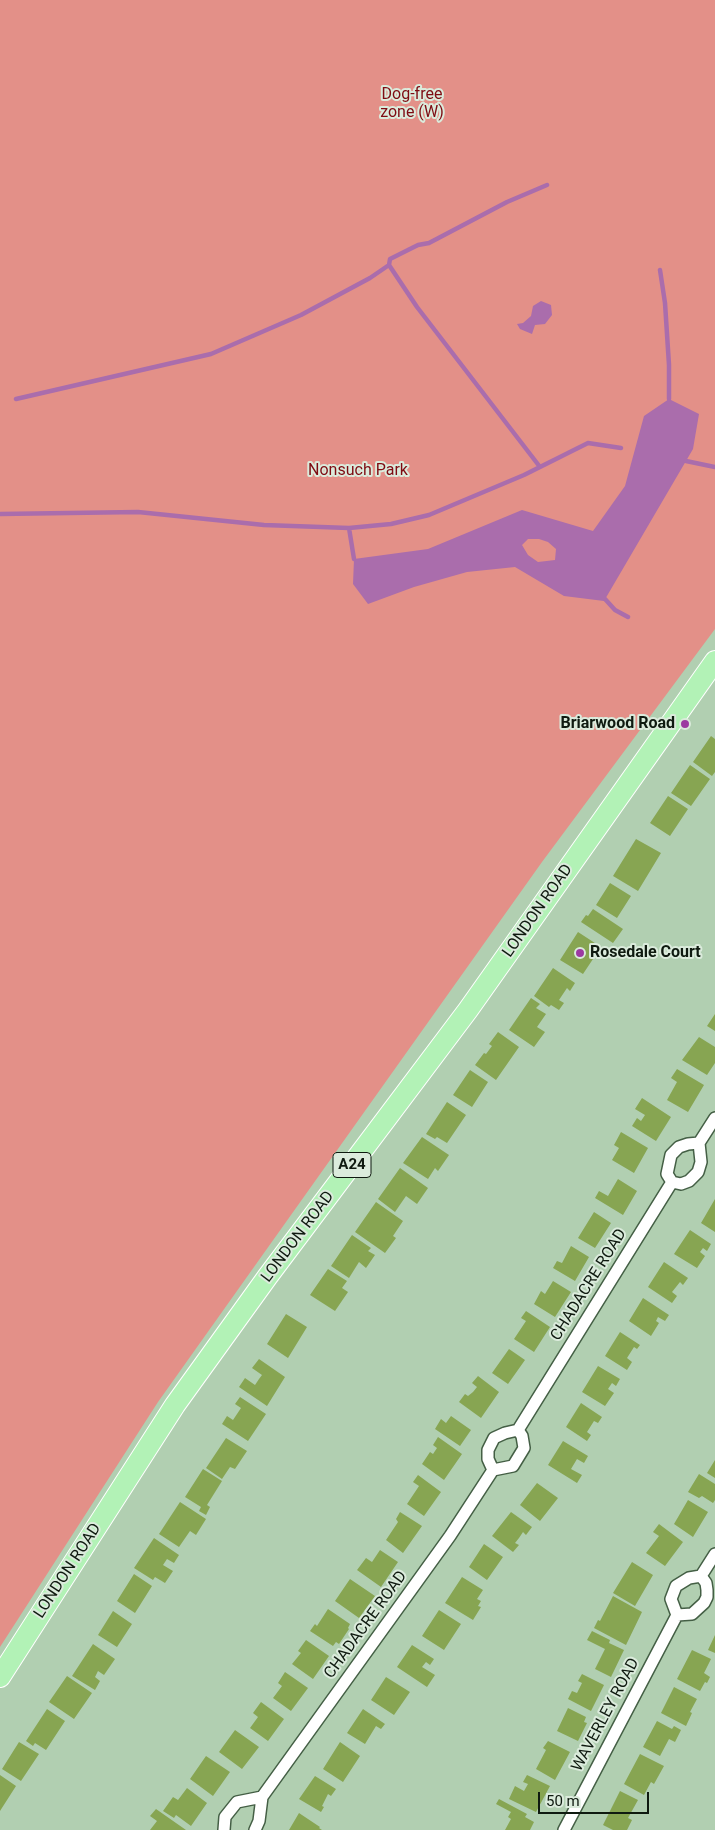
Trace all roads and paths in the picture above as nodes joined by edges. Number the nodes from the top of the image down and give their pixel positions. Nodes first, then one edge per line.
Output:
1 (715, 660) edge
2 (715, 1118) edge
3 (699, 1143) junction
4 (672, 1182) junction
5 (518, 1430) junction
6 (492, 1470) junction
7 (715, 1554) edge
8 (701, 1576) junction
9 (677, 1615) junction
10 (0, 1677) edge
11 (262, 1797) junction
12 (224, 1830) edge
13 (255, 1830) edge
14 (564, 1830) edge

1 - 10 highway, LONDON ROAD / A24
2 - 3 street
3 - 4 street
3 - 4 street
4 - 5 street, CHADACRE ROAD
5 - 6 street
5 - 6 street
6 - 11 street, CHADACRE ROAD
7 - 8 street
8 - 9 street
8 - 9 street
9 - 14 street, WAVERLEY ROAD
11 - 12 street
11 - 13 street, CHADACRE ROAD

